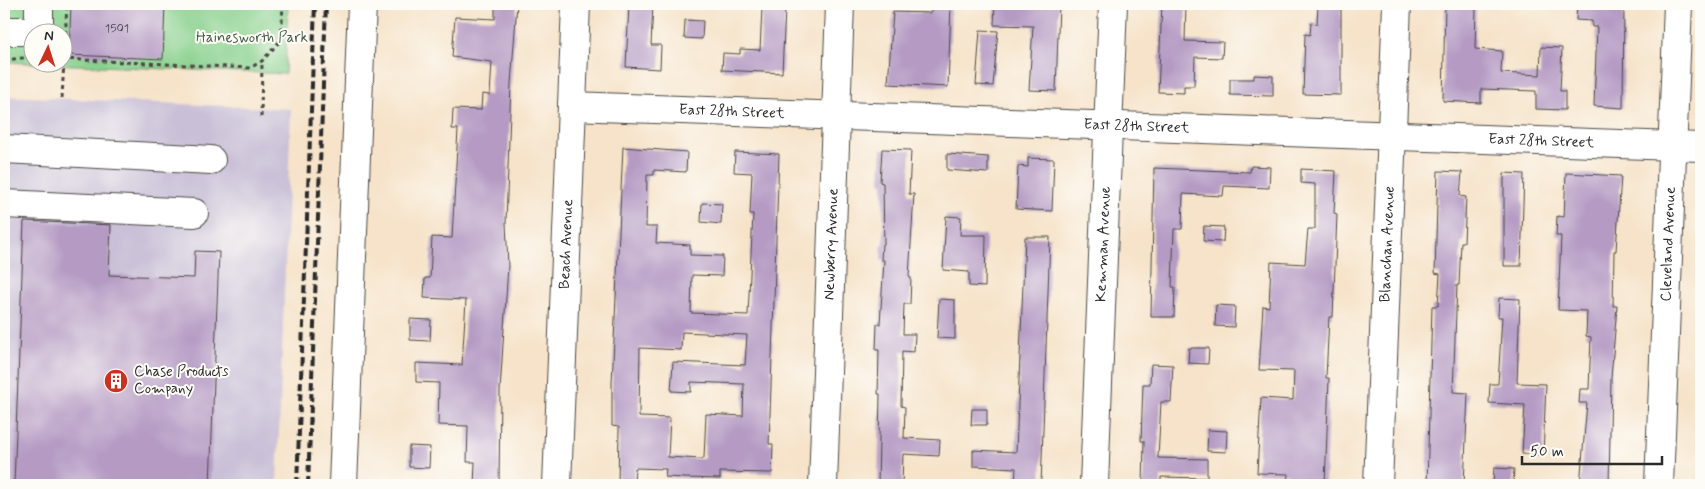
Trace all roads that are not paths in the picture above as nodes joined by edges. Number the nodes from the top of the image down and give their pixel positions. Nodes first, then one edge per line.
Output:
1 (39, 4) edge
2 (362, 4) edge
3 (576, 4) edge
4 (840, 4) edge
5 (1113, 4) edge
6 (1397, 4) edge
7 (1678, 4) edge
8 (21, 40) edge
9 (572, 106) junction
10 (837, 116) junction
11 (1108, 126) junction
12 (1392, 136) junction
13 (1673, 146) junction
14 (1701, 148) edge
15 (4, 149) edge
16 (211, 160) dead end
17 (4, 204) edge
18 (194, 213) dead end
19 (343, 485) edge
20 (557, 485) edge
21 (823, 485) edge
22 (1094, 485) edge
23 (1378, 485) edge
24 (1660, 485) edge

1 - 8 street
2 - 19 street
3 - 9 street, Beach Avenue
4 - 10 street, Newberry Avenue
5 - 11 street, Kemman Avenue
6 - 12 street, Blanchan Avenue
7 - 13 street, Cleveland Avenue
9 - 10 street, East 28th Street
9 - 20 street, Beach Avenue
10 - 11 street, East 28th Street
10 - 21 street, Newberry Avenue
11 - 12 street, East 28th Street
11 - 22 street, Kemman Avenue
12 - 13 street, East 28th Street
12 - 23 street, Blanchan Avenue
13 - 14 street, East 28th Street
13 - 24 street, Cleveland Avenue
15 - 16 street
17 - 18 street

